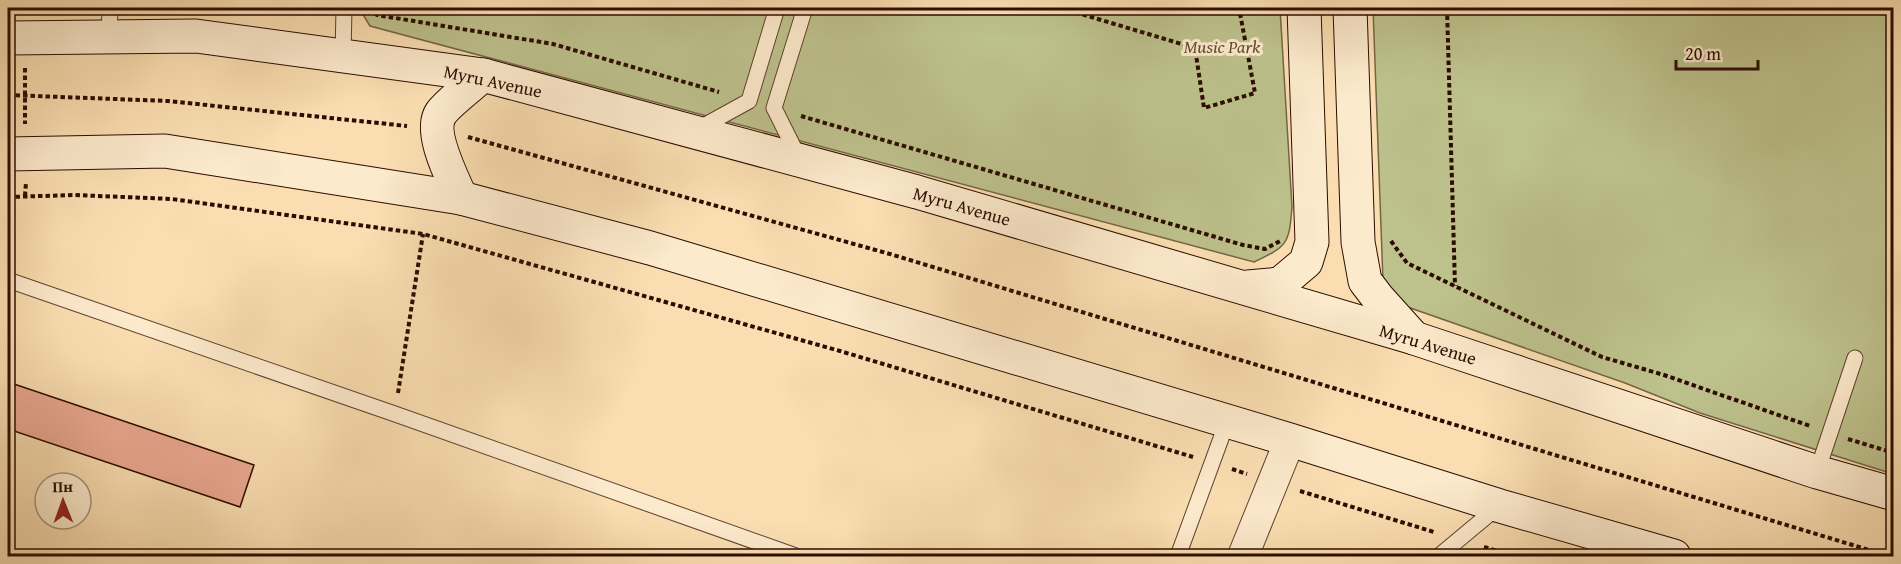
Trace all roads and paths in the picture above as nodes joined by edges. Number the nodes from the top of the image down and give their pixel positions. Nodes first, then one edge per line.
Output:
1 (344, 8) edge
2 (369, 8) edge
3 (777, 8) edge
4 (806, 8) edge
5 (1061, 8) edge
6 (1239, 8) edge
7 (1304, 8) edge
8 (1350, 8) edge
9 (1447, 8) edge
10 (110, 22) edge
11 (16, 38) edge
12 (343, 56) junction
13 (483, 75) junction
14 (25, 95) junction
15 (8, 96) edge
16 (749, 101) junction
17 (774, 108) junction
18 (438, 130) junction
19 (693, 132) junction
20 (17, 154) edge
21 (801, 160) junction
22 (26, 196) junction
23 (8, 197) edge
24 (461, 198) junction
25 (423, 234) junction
26 (1390, 236) dead end
27 (1312, 242) junction
28 (1358, 242) junction
29 (1391, 242) junction
30 (8, 280) edge
31 (1455, 286) junction
32 (1242, 288) junction
33 (1414, 338) junction
34 (1855, 358) dead end
35 (395, 414) junction
36 (1227, 422) junction
37 (1830, 434) junction
38 (1290, 440) junction
39 (1893, 453) edge
40 (1212, 463) junction
41 (1817, 472) junction
42 (1273, 482) junction
43 (1893, 494) edge
44 (1500, 506) junction
45 (1459, 540) junction
46 (796, 556) edge
47 (1178, 556) edge
48 (1243, 556) edge
49 (1439, 556) edge
50 (1515, 556) edge
51 (1674, 556) edge
52 (1889, 556) edge

1 - 12 lane
2 - 16 path
3 - 16 lane
4 - 17 lane
5 - 6 path
7 - 27 main road
8 - 28 main road
9 - 31 path
10 - 11 main road, Myru Avenue
10 - 12 main road, Myru Avenue
11 - 14 path
12 - 13 main road, Myru Avenue
13 - 18 main road
13 - 19 main road, Myru Avenue
14 - 15 path
14 - 18 path
14 - 20 path
16 - 19 lane
17 - 21 lane
17 - 27 path
18 - 24 main road
18 - 52 path
19 - 21 main road, Myru Avenue
20 - 22 path
20 - 24 main road
21 - 32 main road, Myru Avenue
22 - 23 path
22 - 25 path
24 - 36 main road
25 - 35 path
25 - 40 path
26 - 29 path
27 - 32 main road
28 - 29 path
28 - 33 main road
29 - 31 path
30 - 35 lane
31 - 37 path
32 - 33 main road, Myru Avenue
33 - 41 main road, Myru Avenue
34 - 37 lane
35 - 46 lane
36 - 38 main road
36 - 40 lane
37 - 39 path
37 - 41 lane
38 - 42 street
38 - 44 main road
40 - 42 path
40 - 47 lane
41 - 43 main road, Myru Avenue
42 - 45 path
42 - 48 street
44 - 45 lane
44 - 51 main road
45 - 49 lane
45 - 50 path

